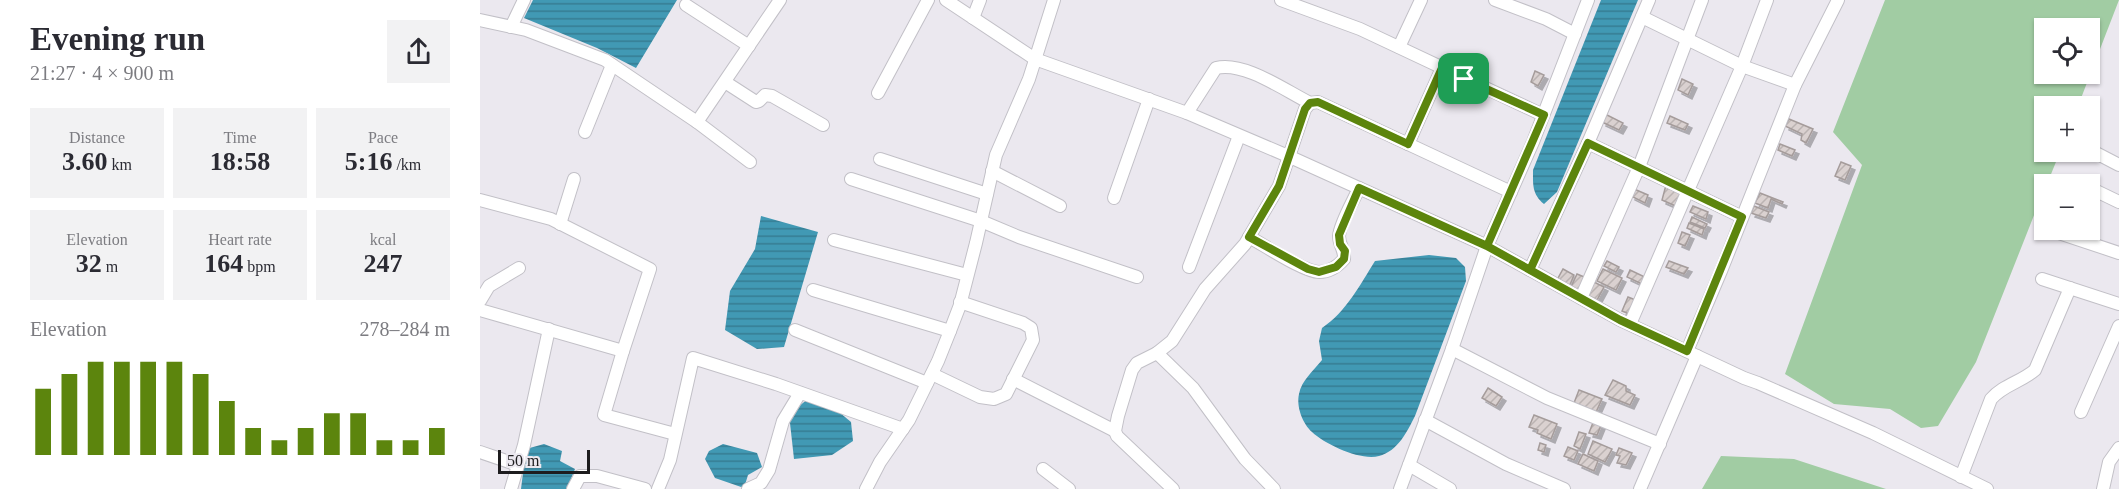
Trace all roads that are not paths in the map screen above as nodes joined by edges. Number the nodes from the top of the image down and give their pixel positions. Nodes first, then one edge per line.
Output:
1 (524, 0) edge
2 (780, 0) edge
3 (928, 0) edge
4 (946, 0) edge
5 (980, 0) edge
6 (1054, 0) edge
7 (1281, 0) edge
8 (1420, 0) edge
9 (1496, 0) edge
10 (1588, 0) edge
11 (1649, 0) edge
12 (1702, 0) edge
13 (1767, 0) edge
14 (1838, 0) edge
15 (686, 5) dead end
16 (1642, 17) junction
17 (973, 18) junction
18 (480, 20) edge
19 (512, 27) junction
20 (1575, 34) junction
21 (1686, 40) junction
22 (749, 46) junction
23 (1399, 47) junction
24 (1035, 59) junction
25 (612, 65) junction
26 (1742, 66) junction
27 (1442, 68) junction
28 (725, 82) junction
29 (1795, 85) junction
30 (879, 93) dead end
31 (1149, 99) junction
32 (1310, 103) junction
33 (1187, 113) junction
34 (1544, 115) junction
35 (697, 122) junction
36 (823, 125) dead end
37 (585, 132) dead end
38 (1239, 136) junction
39 (1588, 143) junction
40 (1408, 144) junction
41 (2100, 155) edge
42 (1288, 156) junction
43 (880, 159) dead end
44 (750, 162) dead end
45 (2119, 165) edge
46 (1639, 167) junction
47 (992, 171) junction
48 (573, 178) dead end
49 (851, 179) dead end
50 (1359, 188) junction
51 (1687, 191) junction
52 (1511, 192) junction
53 (2100, 193) edge
54 (987, 194) junction
55 (1114, 198) dead end
56 (480, 200) edge
57 (2119, 202) edge
58 (1060, 206) dead end
59 (1742, 217) junction
60 (981, 220) junction
61 (560, 224) junction
62 (1249, 237) junction
63 (834, 240) dead end
64 (2080, 240) edge
65 (1487, 246) junction
66 (2119, 253) edge
67 (1189, 267) dead end
68 (519, 268) dead end
69 (1530, 270) junction
70 (967, 275) junction
71 (1137, 277) dead end
72 (2042, 279) dead end
73 (2070, 288) junction
74 (813, 290) dead end
75 (1581, 298) junction
76 (480, 301) edge
77 (960, 302) junction
78 (2119, 304) edge
79 (480, 310) edge
80 (1629, 324) junction
81 (2119, 326) edge
82 (549, 329) junction
83 (795, 330) dead end
84 (950, 331) junction
85 (1452, 349) junction
86 (623, 351) junction
87 (1157, 352) junction
88 (1692, 354) junction
89 (929, 379) junction
90 (1013, 379) junction
91 (800, 393) junction
92 (2081, 412) dead end
93 (1425, 420) junction
94 (903, 429) junction
95 (1115, 431) junction
96 (675, 435) junction
97 (1660, 444) junction
98 (2119, 448) edge
99 (480, 452) edge
100 (519, 465) junction
101 (1409, 465) junction
102 (1043, 469) dead end
103 (1961, 477) junction
104 (511, 489) edge
105 (573, 489) edge
106 (645, 489) edge
107 (658, 489) edge
108 (748, 489) edge
109 (866, 489) edge
110 (1069, 489) edge
111 (1173, 489) edge
112 (1274, 489) edge
113 (1400, 489) edge
114 (1450, 489) edge
115 (1564, 489) edge
116 (1640, 489) edge
117 (1987, 489) edge
118 (2103, 489) edge

1 - 19 street
2 - 22 street
3 - 30 street
4 - 17 street
5 - 17 street
6 - 24 street
7 - 23 street
8 - 23 street
9 - 20 street
10 - 20 street
11 - 16 street
12 - 21 street
13 - 26 street
14 - 29 street
15 - 22 street
16 - 21 street
16 - 39 street
17 - 24 street
18 - 19 street
19 - 25 street
20 - 34 street
21 - 26 street
21 - 46 street
22 - 28 street
23 - 27 street
24 - 31 street
24 - 47 street
25 - 35 street
25 - 37 street
26 - 29 street
26 - 51 street
27 - 34 street
27 - 40 street
28 - 35 street
28 - 36 street
29 - 59 street
31 - 33 street
31 - 55 street
32 - 33 street
32 - 40 street
32 - 42 street
33 - 38 street
34 - 52 street
35 - 44 street
38 - 42 street
38 - 67 street
39 - 46 street
39 - 69 street
40 - 52 street
41 - 45 street
42 - 50 street
42 - 62 street
43 - 54 street
46 - 51 street
46 - 75 street
47 - 54 street
47 - 58 street
48 - 61 street
49 - 60 street
50 - 62 street
50 - 65 street
51 - 59 street
51 - 80 street
52 - 65 street
53 - 57 street
54 - 60 street
56 - 61 street
59 - 88 street
60 - 70 street
60 - 71 street
61 - 86 street
62 - 87 street
63 - 70 street
64 - 66 street
65 - 69 street
65 - 85 street
68 - 76 street
69 - 75 street
70 - 77 street
72 - 73 street
73 - 78 street
73 - 103 street
74 - 84 street
75 - 80 street
77 - 84 street
77 - 90 street
79 - 82 street
80 - 88 street
81 - 92 street
82 - 86 street
82 - 100 street
83 - 89 street
84 - 89 street
85 - 93 street
85 - 97 street
86 - 96 street
87 - 95 street
87 - 112 street
88 - 97 street
88 - 103 street
89 - 90 street
89 - 94 street
90 - 95 street
91 - 94 street
91 - 96 street
91 - 108 street
93 - 101 street
93 - 115 street
94 - 109 street
95 - 111 street
96 - 107 street
97 - 116 street
98 - 118 street
99 - 100 street
100 - 104 street
101 - 113 street
101 - 114 street
102 - 110 street
103 - 117 street
105 - 106 street

